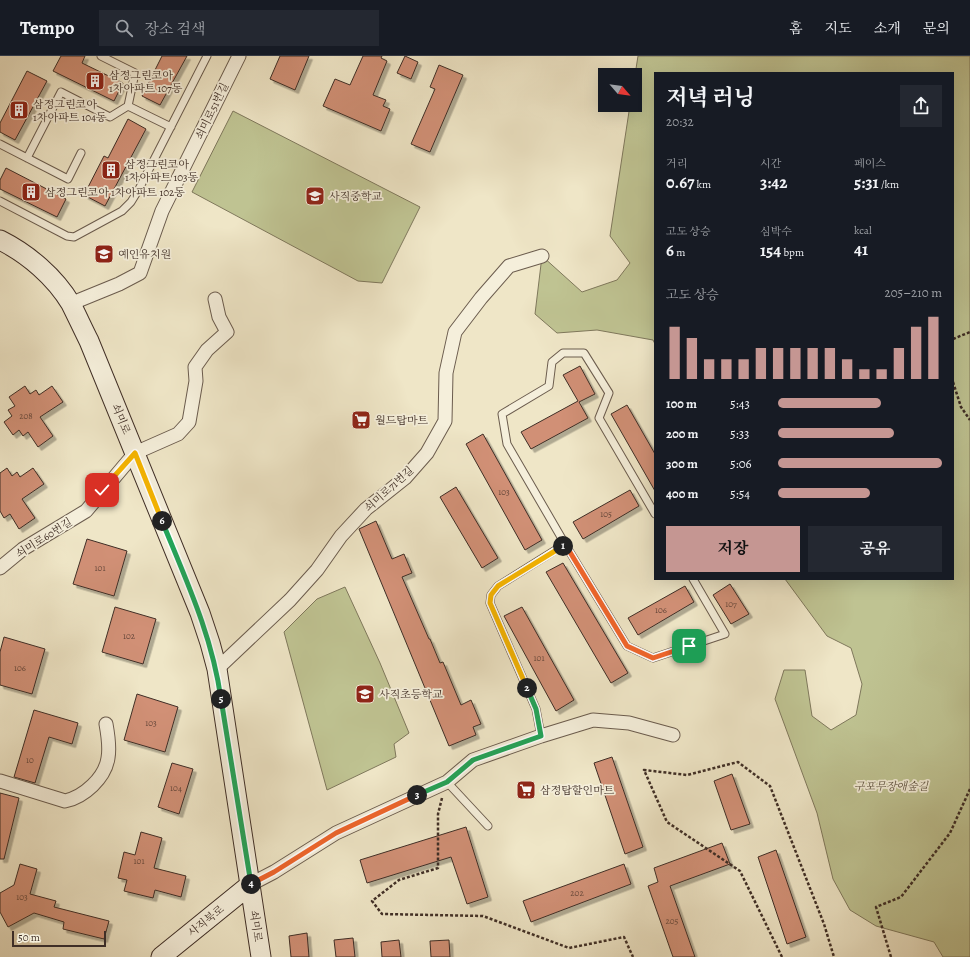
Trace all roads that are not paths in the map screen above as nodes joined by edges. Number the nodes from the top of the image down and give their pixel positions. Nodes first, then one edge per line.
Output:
1 (101, 56) edge
2 (207, 56) edge
3 (239, 56) edge
4 (128, 106) junction
5 (171, 127) junction
6 (0, 144) edge
7 (81, 153) dead end
8 (27, 158) junction
9 (0, 201) edge
10 (0, 240) edge
11 (542, 256) dead end
12 (216, 299) dead end
13 (70, 304) junction
14 (135, 453) junction
15 (654, 512) edge
16 (565, 544) junction
17 (0, 568) edge
18 (694, 580) edge
19 (217, 669) junction
20 (106, 724) dead end
21 (673, 735) dead end
22 (541, 736) junction
23 (0, 781) edge
24 (447, 782) junction
25 (488, 826) dead end
26 (250, 884) junction
27 (161, 957) edge
28 (261, 957) edge

1 - 4 lane
2 - 5 lane
3 - 13 street, 쇠미로51번길
4 - 5 lane
4 - 8 lane
5 - 9 lane
6 - 8 lane
7 - 8 lane
10 - 13 main road, 쇠미로
11 - 19 street, 쇠미로71번길
12 - 14 street
13 - 14 main road, 쇠미로
14 - 17 street, 쇠미로60번길
14 - 19 main road, 쇠미로
15 - 16 lane
16 - 18 lane
16 - 22 lane
19 - 26 main road, 쇠미로
20 - 23 street
21 - 22 street
22 - 24 street
24 - 25 lane
24 - 26 street
26 - 27 main road, 사직북로
26 - 28 main road, 쇠미로

